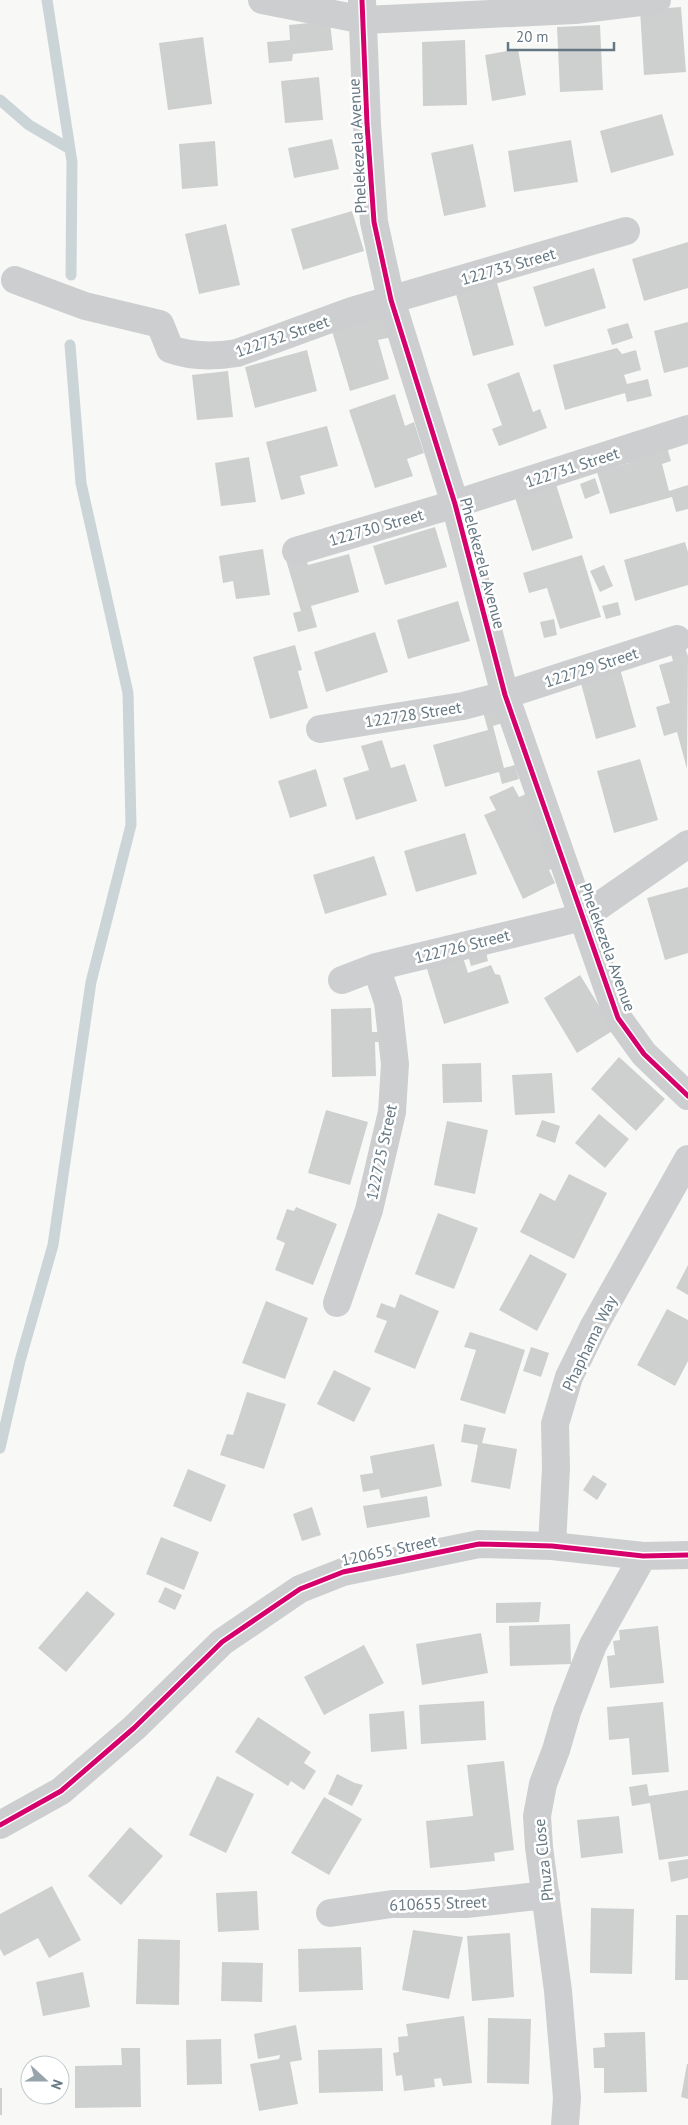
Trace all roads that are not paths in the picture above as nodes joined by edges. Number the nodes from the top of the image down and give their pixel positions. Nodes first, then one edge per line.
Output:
1 (262, 0) edge
2 (657, 0) edge
3 (363, 10) edge
4 (626, 231) dead end
5 (15, 280) dead end
6 (391, 300) junction
7 (688, 429) edge
8 (456, 504) junction
9 (296, 550) dead end
10 (677, 639) dead end
11 (505, 696) junction
12 (320, 729) dead end
13 (688, 844) edge
14 (583, 917) junction
15 (376, 967) junction
16 (342, 980) dead end
17 (688, 1096) edge
18 (688, 1159) edge
19 (337, 1303) dead end
20 (552, 1546) junction
21 (688, 1555) edge
22 (643, 1556) junction
23 (0, 1825) edge
24 (546, 1895) junction
25 (330, 1912) dead end
26 (565, 2125) edge

1 - 3 street
2 - 3 street
3 - 6 street, Phelekezela Avenue
4 - 6 street, 122733 Street
5 - 6 street, 122732 Street
6 - 8 street, Phelekezela Avenue
7 - 8 street, 122731 Street
8 - 9 street, 122730 Street
8 - 11 street, Phelekezela Avenue
10 - 11 street, 122729 Street
11 - 12 street, 122728 Street
11 - 14 street, Phelekezela Avenue
13 - 14 street
14 - 15 street, 122726 Street
14 - 17 street, Phelekezela Avenue
15 - 16 street, 122726 Street
15 - 19 street, 122725 Street
18 - 20 street, Phaphama Way
20 - 22 street, 120655 Street
20 - 23 street, 120655 Street
21 - 22 street, 120655 Street
22 - 24 street, Phuza Close
24 - 25 street, 610655 Street
24 - 26 street, Phuza Close

